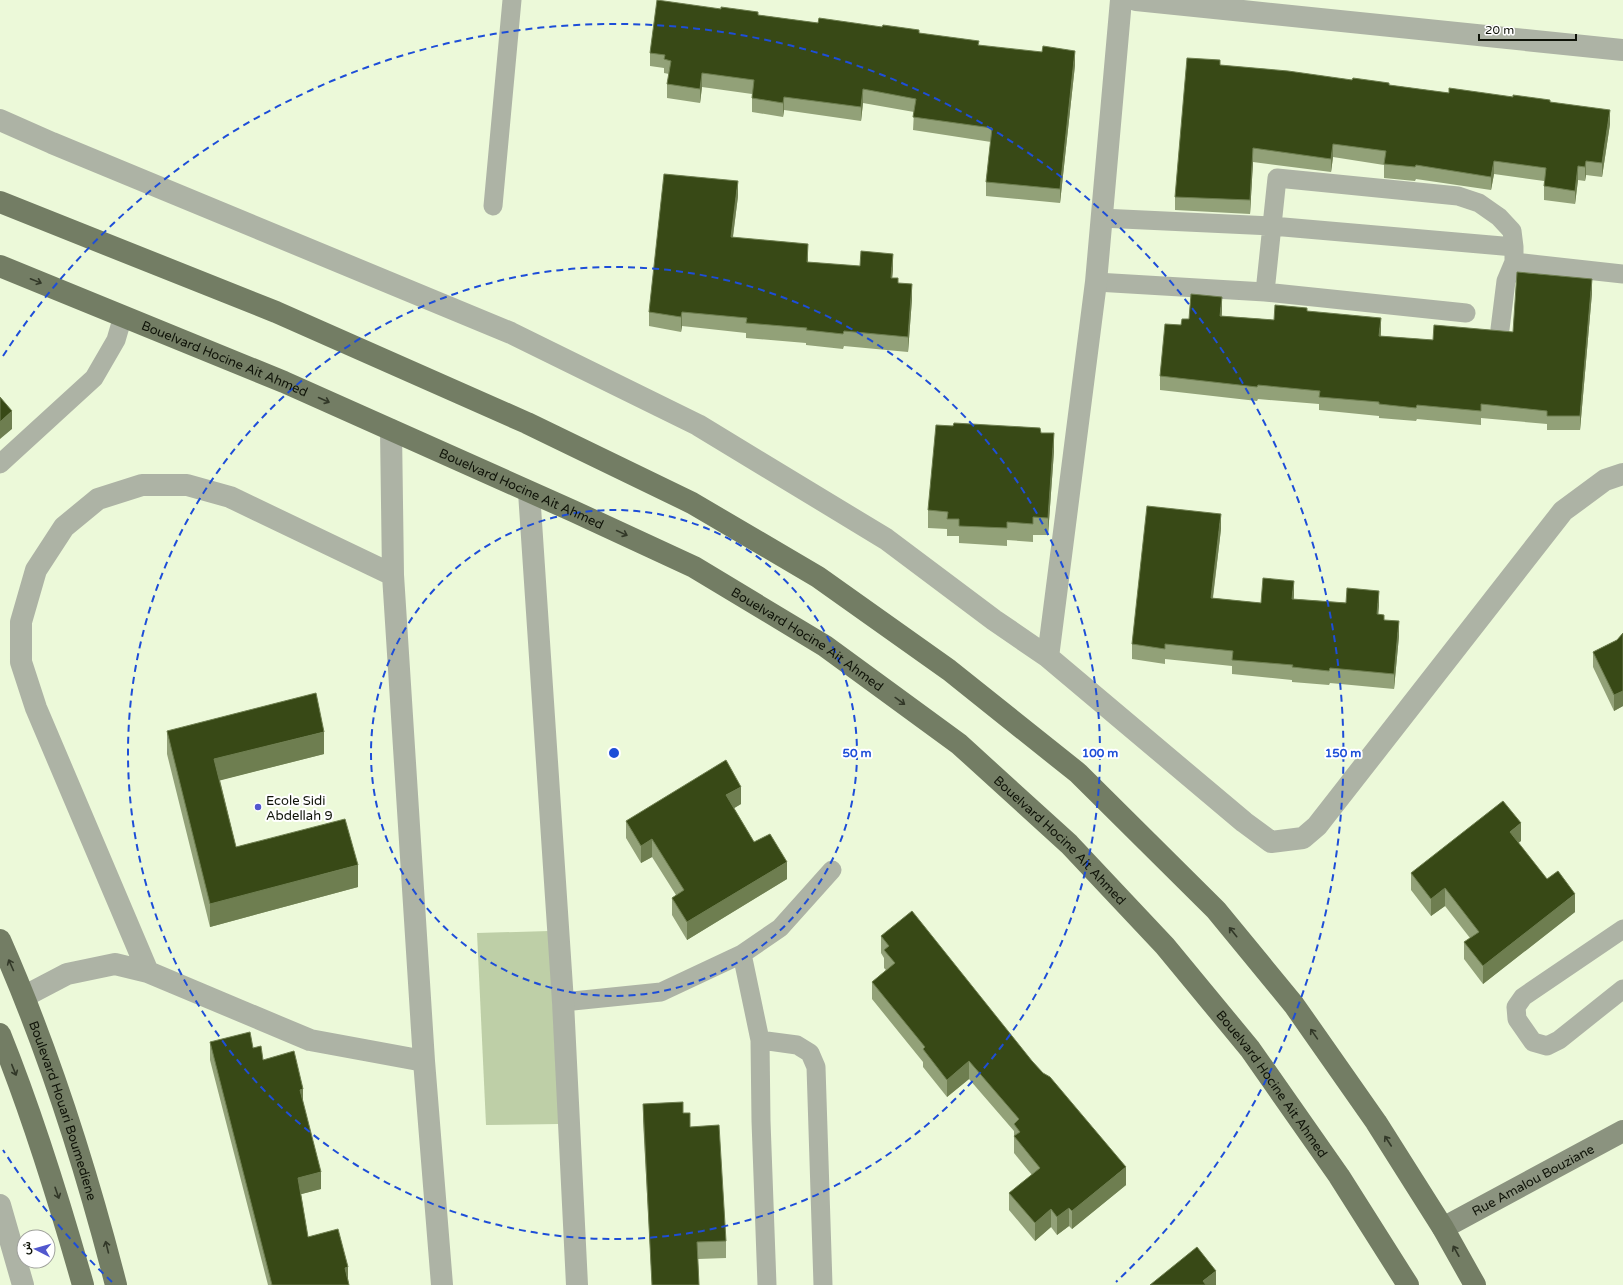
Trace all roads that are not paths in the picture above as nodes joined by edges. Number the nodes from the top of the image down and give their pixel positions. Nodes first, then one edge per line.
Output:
1 (512, 0) edge
2 (1121, 0) edge
3 (1136, 0) edge
4 (1623, 50) edge
5 (0, 120) edge
6 (0, 202) edge
7 (493, 206) dead end
8 (1101, 218) junction
9 (1272, 226) junction
10 (1514, 255) junction
11 (0, 266) edge
12 (1623, 274) edge
13 (1096, 282) junction
14 (1266, 292) junction
15 (1466, 313) dead end
16 (123, 316) junction
17 (1500, 329) edge
18 (391, 430) junction
19 (0, 464) edge
20 (1623, 474) edge
21 (530, 492) junction
22 (393, 575) junction
23 (1048, 657) junction
24 (832, 870) dead end
25 (1623, 929) edge
26 (0, 940) edge
27 (742, 954) junction
28 (148, 972) junction
29 (1623, 990) edge
30 (25, 996) junction
31 (563, 1002) junction
32 (0, 1034) edge
33 (760, 1040) junction
34 (424, 1061) junction
35 (1623, 1131) edge
36 (0, 1204) edge
37 (1443, 1228) junction
38 (23, 1285) edge
39 (83, 1285) edge
40 (116, 1285) edge
41 (442, 1285) edge
42 (577, 1285) edge
43 (767, 1285) edge
44 (823, 1285) edge
45 (1408, 1285) edge
46 (1475, 1285) edge

1 - 7 lane
2 - 8 street
3 - 4 street
5 - 23 street
37 -> 6 main road
8 - 9 lane
8 - 13 street
9 - 10 lane
9 - 10 lane
9 - 14 lane
10 - 12 lane
10 - 17 lane
11 -> 16 main road, Bouelvard Hocine Ait Ahmed
13 - 14 lane
13 - 23 street
14 - 15 lane
16 -> 18 main road, Bouelvard Hocine Ait Ahmed
16 - 19 lane
18 - 21 main road, Bouelvard Hocine Ait Ahmed
18 - 22 street
20 - 23 street
21 - 31 street
21 -> 45 main road, Bouelvard Hocine Ait Ahmed
22 - 28 street
22 - 34 street
24 - 27 lane
25 - 29 lane
30 -> 26 main road, Boulevard Houari Boumediene
27 - 31 lane
27 - 33 lane
28 - 30 street
28 - 34 street
40 -> 30 main road, Boulevard Houari Boumediene
31 - 42 street
32 -> 39 main road
33 - 43 lane
33 - 44 lane
34 - 41 street
35 - 37 street, Rue Amalou Bouziane
36 - 38 street
46 -> 37 main road

